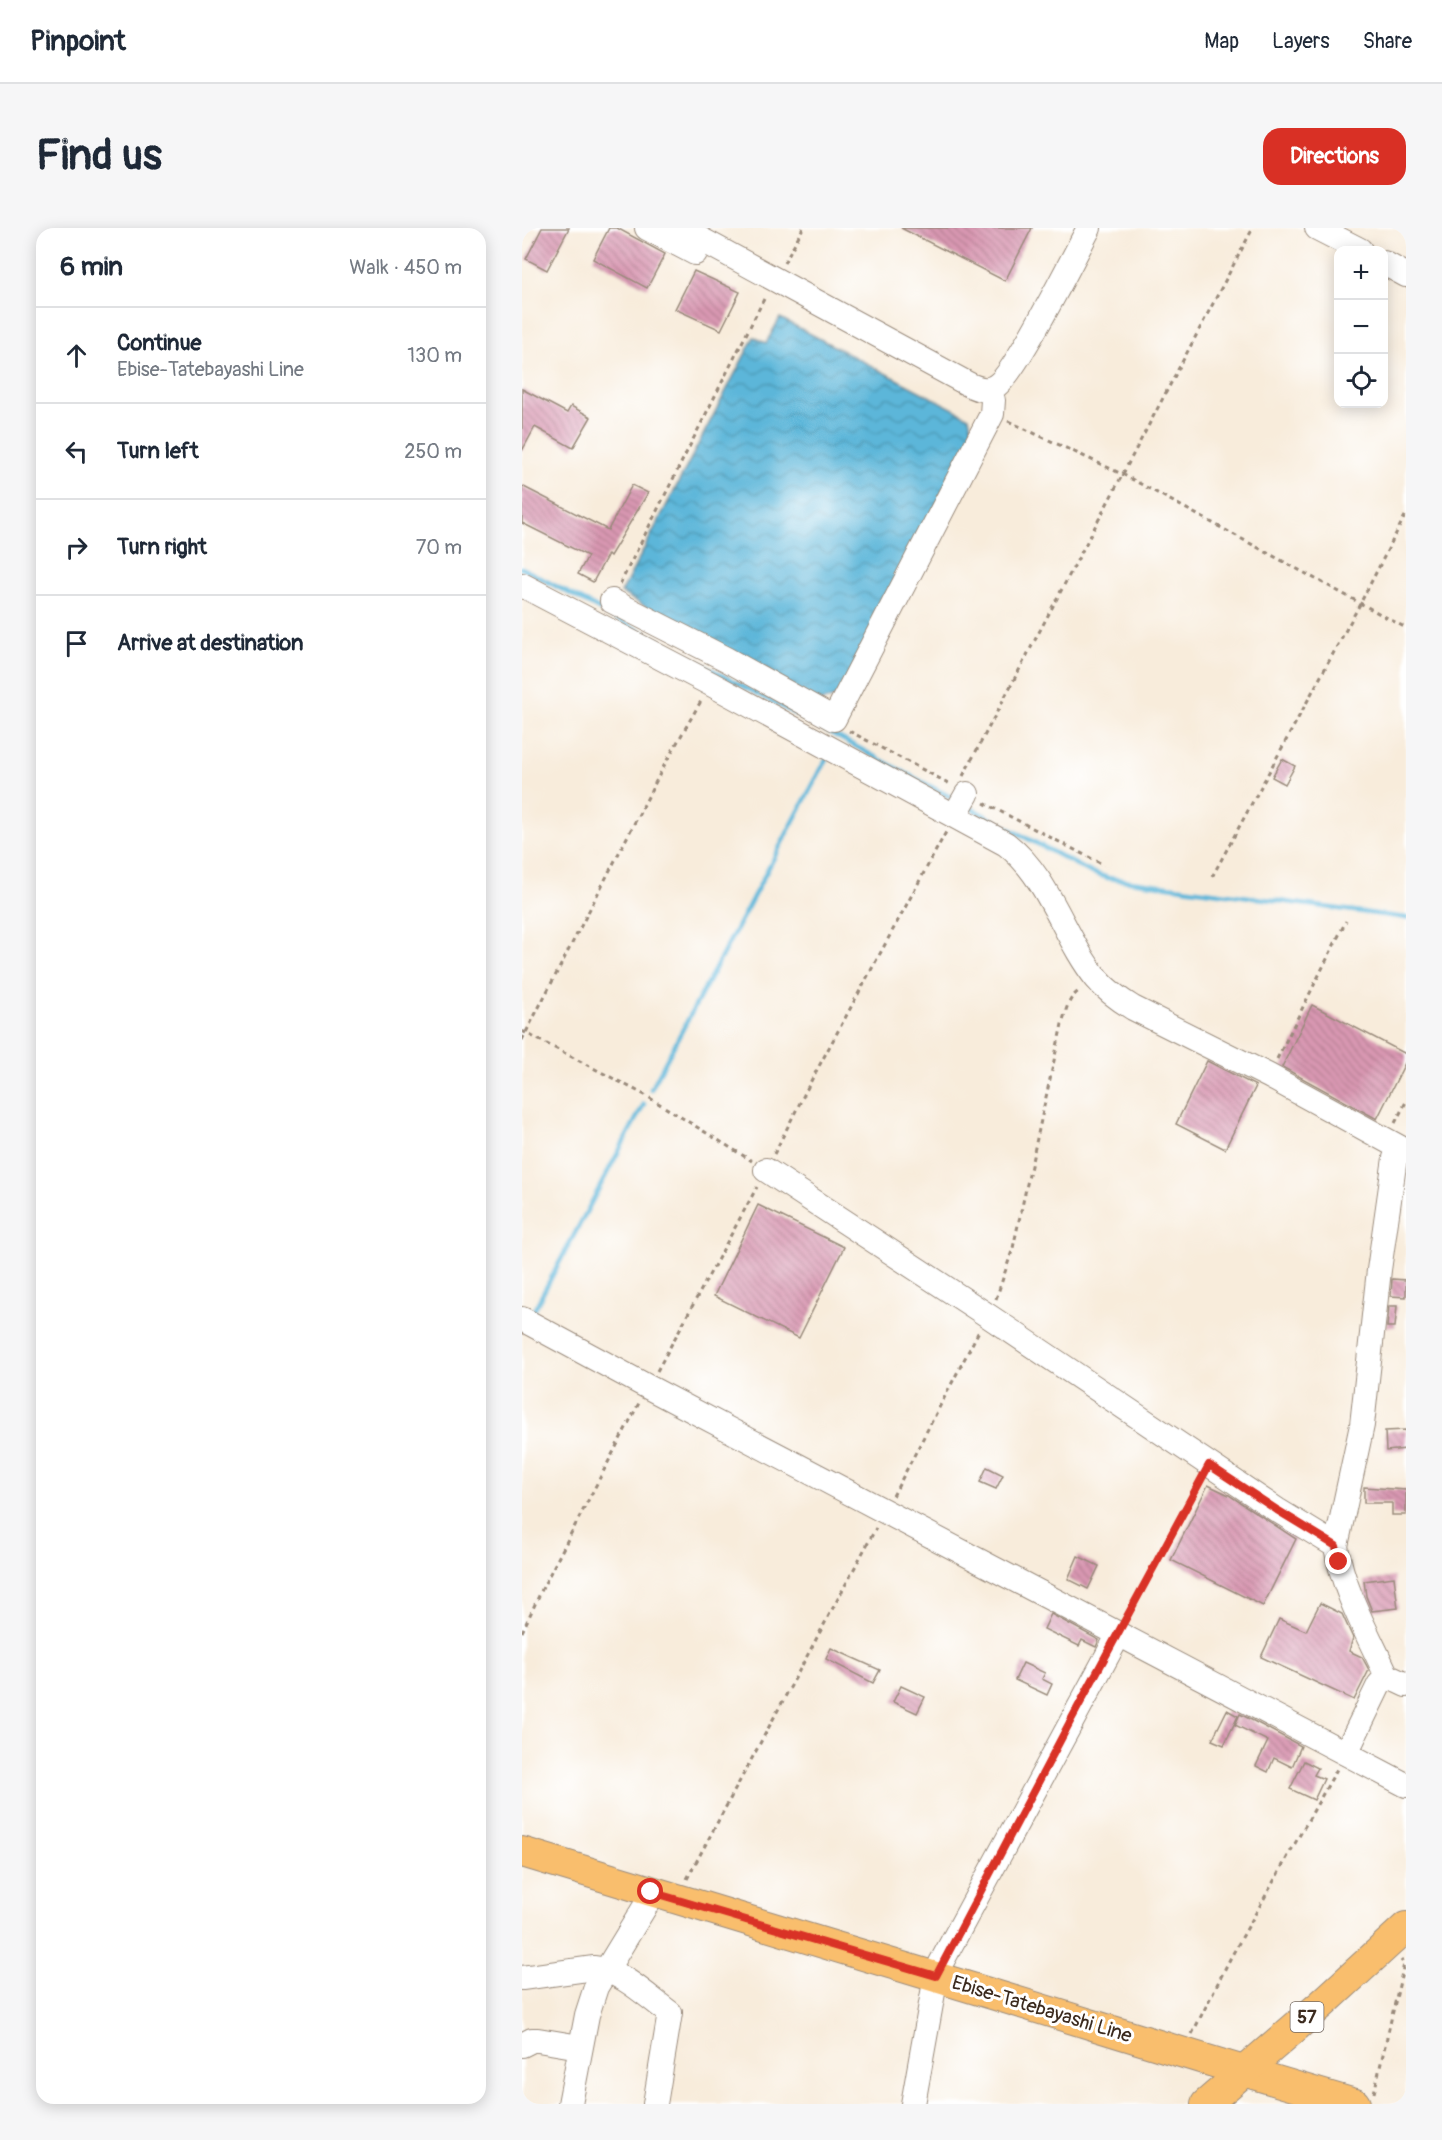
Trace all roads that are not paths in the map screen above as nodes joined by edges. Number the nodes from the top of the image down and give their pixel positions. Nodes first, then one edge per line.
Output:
1 (647, 228) edge
2 (680, 228) edge
3 (1089, 228) edge
4 (1317, 228) edge
5 (1351, 246) edge
6 (1388, 266) edge
7 (1406, 275) edge
8 (1016, 363) junction
9 (993, 407) junction
10 (522, 585) edge
11 (612, 601) road end
12 (718, 671) junction
13 (1397, 1146) edge
14 (766, 1170) road end
15 (522, 1319) edge
16 (1336, 1546) junction
17 (1119, 1634) junction
18 (1396, 1681) edge
19 (1346, 1753) junction
20 (1406, 1785) edge
21 (522, 1852) edge
22 (664, 1895) junction
23 (1397, 1936) edge
24 (606, 1969) junction
25 (936, 1976) junction
26 (522, 1977) edge
27 (522, 2045) edge
28 (580, 2047) junction
29 (1243, 2072) junction
30 (570, 2104) edge
31 (655, 2104) edge
32 (913, 2104) edge
33 (1206, 2104) edge
34 (1355, 2104) edge

1 - 9 street
2 - 8 street
3 - 8 street
4 - 5 street
6 - 7 street
8 - 9 street
9 - 12 street
10 - 12 street
11 - 12 street
12 - 13 street
13 - 16 street
14 - 16 street
15 - 17 street
16 - 18 street
17 - 19 street
17 - 25 street
18 - 19 street
19 - 20 street
21 - 22 main road, Ebise-Tatebayashi Line
22 - 24 street
22 - 25 main road, Ebise-Tatebayashi Line
23 - 29 main road, 57
24 - 26 street
24 - 28 street
24 - 31 street
25 - 29 main road, Ebise-Tatebayashi Line
25 - 32 street
27 - 28 street
28 - 30 street
29 - 33 main road, 57
29 - 34 main road, Ebise-Tatebayashi Line

